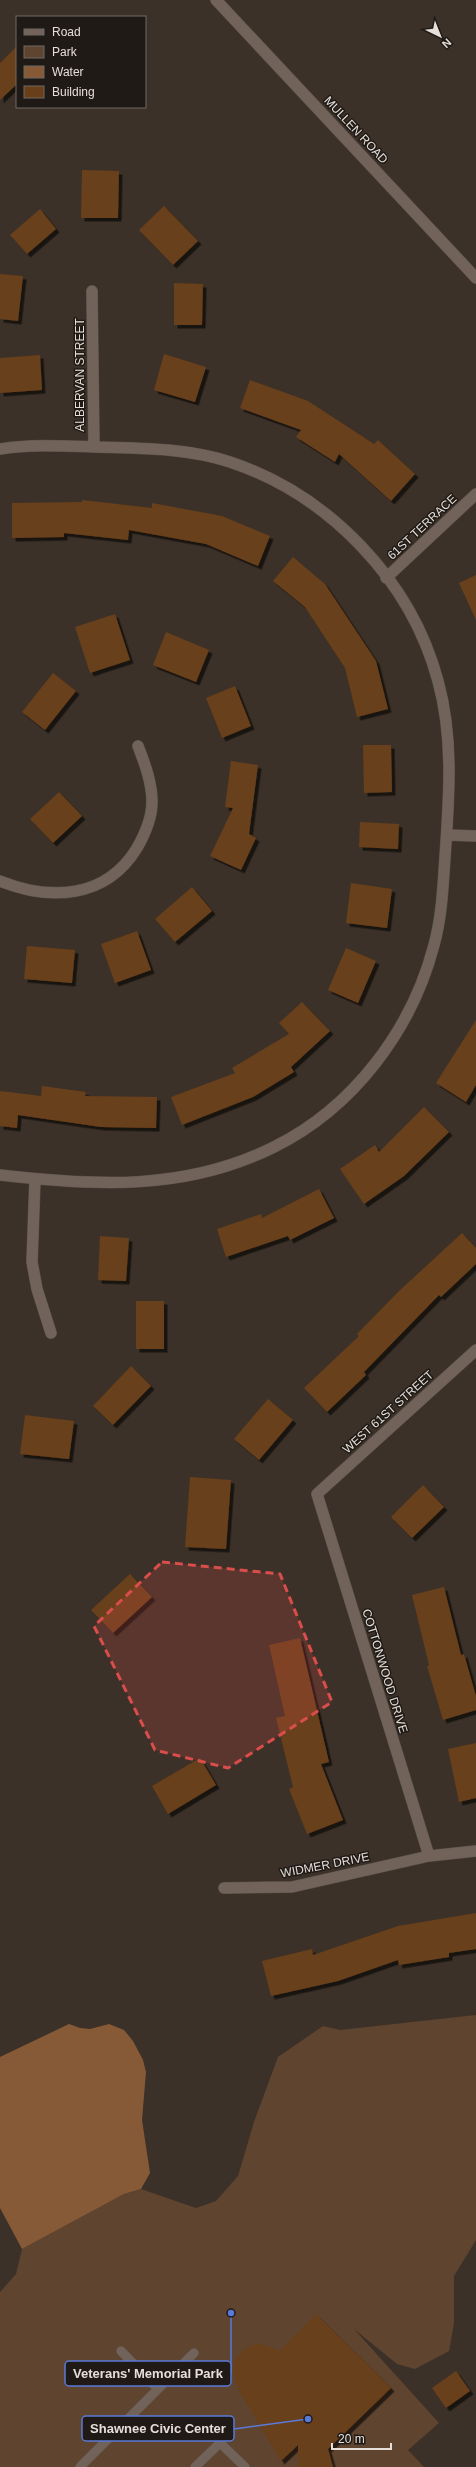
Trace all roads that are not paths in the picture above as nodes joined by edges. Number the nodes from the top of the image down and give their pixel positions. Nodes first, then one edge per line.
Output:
1 (216, 0) edge
2 (476, 278) edge
3 (92, 291) dead end
4 (94, 447) junction
5 (0, 449) edge
6 (476, 494) edge
7 (386, 578) junction
8 (138, 746) dead end
9 (447, 835) junction
10 (476, 836) edge
11 (0, 881) edge
12 (0, 1175) edge
13 (34, 1179) junction
14 (51, 1333) dead end
15 (476, 1350) edge
16 (317, 1494) joint
17 (476, 1851) edge
18 (429, 1856) junction
19 (224, 1888) dead end
20 (121, 2351) dead end
21 (194, 2353) dead end
22 (158, 2389) junction
23 (80, 2467) edge
24 (195, 2467) edge
25 (245, 2467) edge

1 - 2 street, MULLEN ROAD
3 - 4 street, ALBERVAN STREET
4 - 5 street
4 - 7 street, ALBERVAN STREET
6 - 7 street, 61ST TERRACE
7 - 9 street, ALBERVAN STREET
8 - 11 street
9 - 10 street
9 - 13 street, ALBERVAN STREET
12 - 13 street
13 - 14 street
15 - 16 street, WEST 61ST STREET
16 - 18 street, COTTONWOOD DRIVE
17 - 18 street, WIDMER DRIVE
18 - 19 street, WIDMER DRIVE
20 - 22 lane
21 - 22 lane
22 - 23 lane
24 - 25 lane

